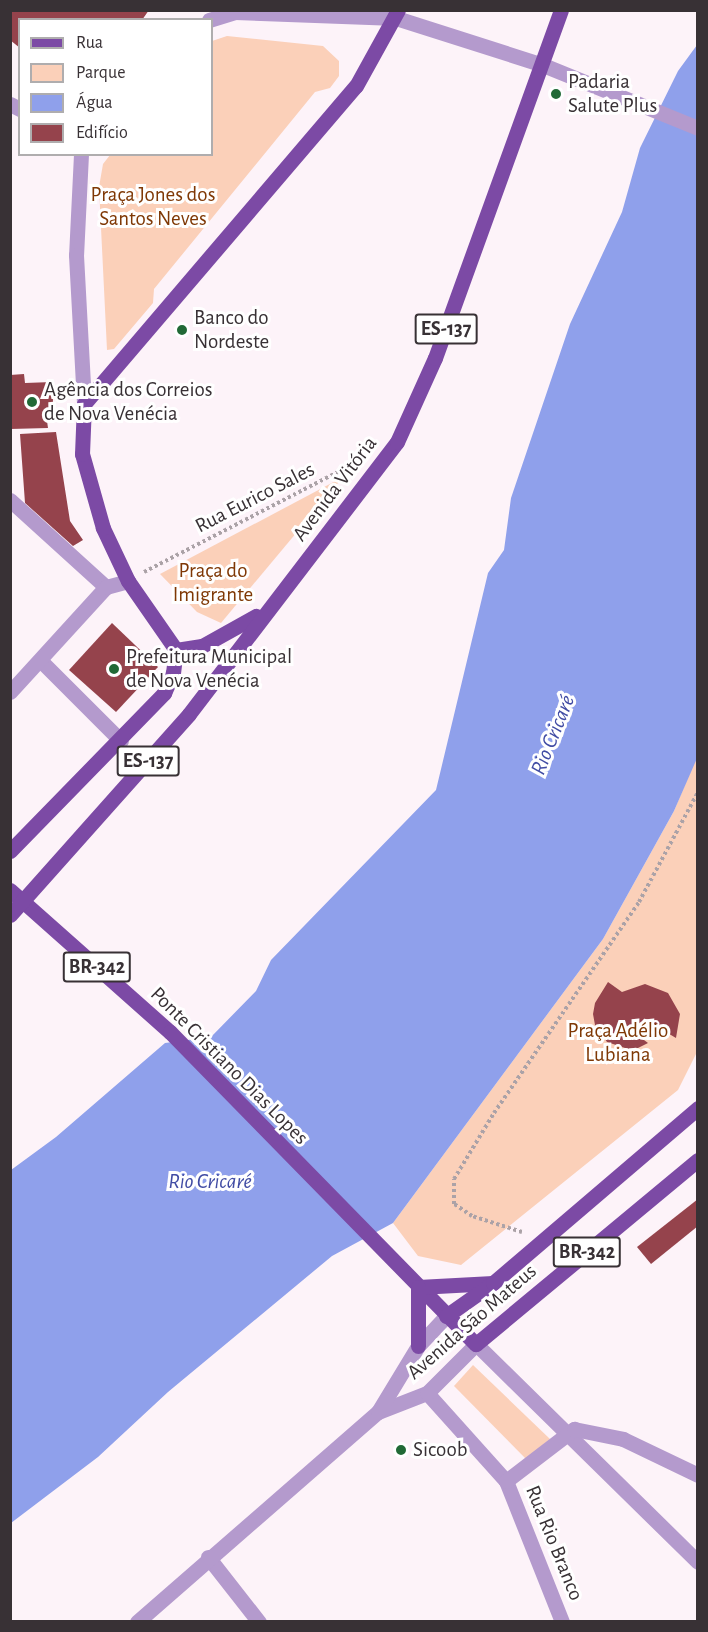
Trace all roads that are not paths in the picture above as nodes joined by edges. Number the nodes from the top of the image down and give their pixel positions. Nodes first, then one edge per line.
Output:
1 (561, 10) edge
2 (397, 14) edge
3 (213, 19) edge
4 (543, 65) junction
5 (698, 128) edge
6 (81, 156) edge
7 (84, 404) junction
8 (10, 500) edge
9 (128, 581) junction
10 (106, 587) junction
11 (264, 611) junction
12 (176, 650) junction
13 (41, 660) junction
14 (10, 692) edge
15 (121, 741) junction
16 (10, 851) edge
17 (10, 890) edge
18 (24, 903) junction
19 (10, 915) edge
20 (698, 1108) edge
21 (698, 1160) edge
22 (493, 1283) junction
23 (418, 1287) junction
24 (446, 1316) junction
25 (476, 1344) junction
26 (418, 1346) junction
27 (427, 1393) junction
28 (378, 1412) junction
29 (564, 1433) junction
30 (698, 1475) edge
31 (506, 1481) junction
32 (208, 1557) junction
33 (698, 1562) edge
34 (137, 1622) edge
35 (259, 1622) edge
36 (562, 1622) edge

1 - 4 main road, Avenida Vitória / ES-137
2 - 3 street
2 - 4 street
2 - 7 main road
4 - 5 street
4 - 11 main road, Avenida Vitória / ES-137
6 - 7 street
7 - 9 main road
8 - 10 street
9 - 10 street
9 - 12 main road
10 - 13 street
11 - 12 main road
11 - 18 main road, Avenida Vitória / ES-137
12 - 15 main road, ES-137
13 - 14 street
13 - 15 street
15 - 16 main road, ES-137
17 - 18 main road, Ponte Cristiano Dias Lopes
18 - 19 main road, Avenida Vitória
18 - 23 main road, Ponte Cristiano Dias Lopes / BR-342
20 - 22 main road, Avenida São Mateus / BR-342
21 - 25 main road, Avenida São Mateus / BR-342
22 - 23 main road
22 - 24 main road, Avenida São Mateus
23 - 24 main road, BR-342
23 - 26 main road
24 - 25 main road, BR-342
24 - 26 street, Avenida São Mateus
25 - 27 street, Avenida São Mateus
25 - 29 street
26 - 28 street, Avenida São Mateus
27 - 28 street, Avenida São Mateus
27 - 31 street
28 - 32 street, Avenida São Mateus
29 - 30 street
29 - 31 street
29 - 33 street
31 - 36 street, Rua Rio Branco
32 - 34 street, Avenida São Mateus
32 - 35 street

